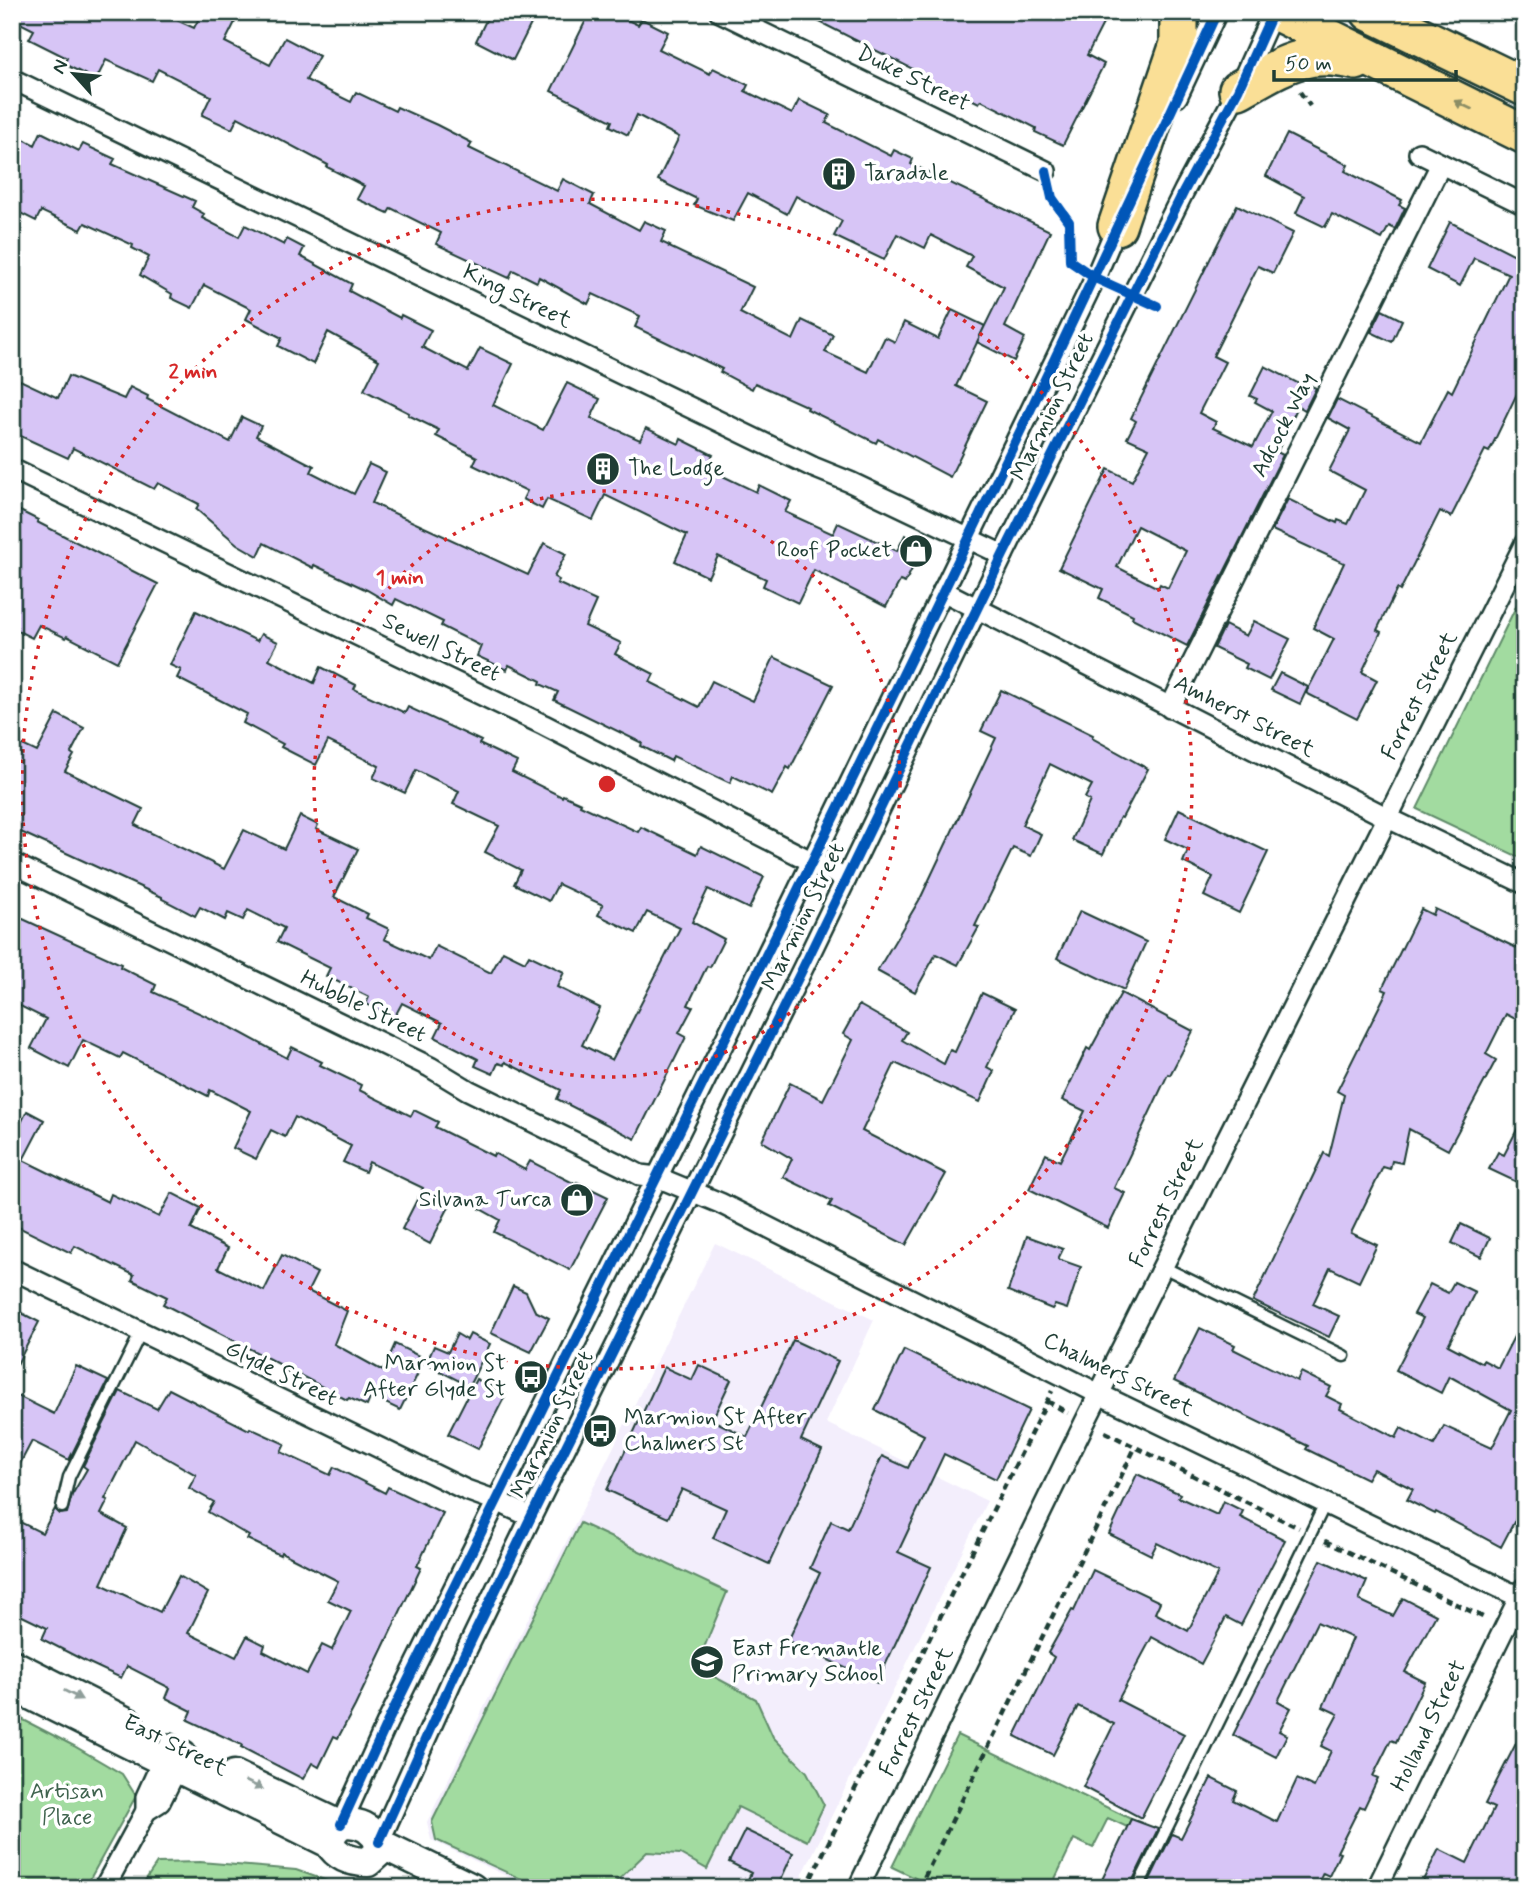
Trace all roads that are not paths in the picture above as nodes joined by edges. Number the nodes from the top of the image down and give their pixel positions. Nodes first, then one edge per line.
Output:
1 (720, 12) edge
2 (1179, 12) edge
3 (1217, 12) edge
4 (1275, 12) edge
5 (1372, 13) edge
6 (1391, 69) junction
7 (12, 79) edge
8 (1525, 87) edge
9 (1238, 90) junction
10 (1525, 135) edge
11 (1419, 153) dead end
12 (1441, 164) junction
13 (1046, 171) dead end
14 (1525, 205) edge
15 (1117, 226) junction
16 (12, 469) edge
17 (968, 538) junction
18 (1525, 543) edge
19 (1003, 555) junction
20 (943, 591) junction
21 (977, 608) junction
22 (1170, 708) junction
23 (1386, 817) junction
24 (811, 862) junction
25 (12, 863) edge
26 (846, 878) junction
27 (1525, 884) edge
28 (657, 1177) junction
29 (691, 1192) junction
30 (1163, 1267) junction
31 (12, 1269) edge
32 (141, 1332) junction
33 (1344, 1356) dead end
34 (1099, 1394) junction
35 (497, 1501) junction
36 (1325, 1504) junction
37 (62, 1507) dead end
38 (531, 1517) junction
39 (1523, 1595) edge
40 (12, 1664) edge
41 (12, 1686) edge
42 (174, 1757) junction
43 (336, 1830) junction
44 (376, 1849) junction
45 (1139, 1885) dead end
46 (104, 1888) edge
47 (432, 1888) edge
48 (472, 1888) edge
49 (858, 1888) edge
50 (1377, 1888) edge

1 - 13 street, Duke Street
2 - 15 highway
3 - 15 street, Marmion Street
4 - 6 highway
4 - 9 street, Marmion Street
5 - 8 highway
6 - 9 highway
10 -> 6 highway
7 - 17 street, King Street
9 - 19 street, Marmion Street
11 - 12 street
12 - 14 street
12 - 22 street, Adcock Way
15 - 17 street, Marmion Street
16 - 24 street, Sewell Street
17 - 19 street, King Street
17 - 20 street, Marmion Street
18 - 23 street, Forrest Street
19 - 21 street, Marmion Street
20 - 21 street, Amherst Street
20 - 24 street, Marmion Street
21 - 22 street, Amherst Street
21 - 26 street, Marmion Street
22 - 23 street, Amherst Street
23 - 27 street, Amherst Street
23 - 30 street, Forrest Street
24 - 26 street, Sewell Street
24 - 28 street, Marmion Street
25 - 28 street, Hubble Street
26 - 29 street, Marmion Street
28 - 29 street, Hubble Street
28 - 35 street, Marmion Street
29 - 34 street, Chalmers Street
29 - 38 street, Marmion Street
30 - 33 lane
30 - 34 street, Forrest Street
31 - 32 street, Glyde Street
32 - 35 street, Glyde Street
32 - 37 lane
34 - 36 street, Chalmers Street
34 - 49 street, Forrest Street
35 - 38 street, Glyde Street
35 - 43 street, Marmion Street
36 - 39 street, Chalmers Street
36 - 45 lane
38 - 44 street, Marmion Street
39 - 50 street, Holland Street
40 -> 42 street, East Street
41 - 42 street, East Street
42 - 43 street, East Street
42 - 46 street
43 - 44 street, East Street
44 - 47 street
44 - 48 street

